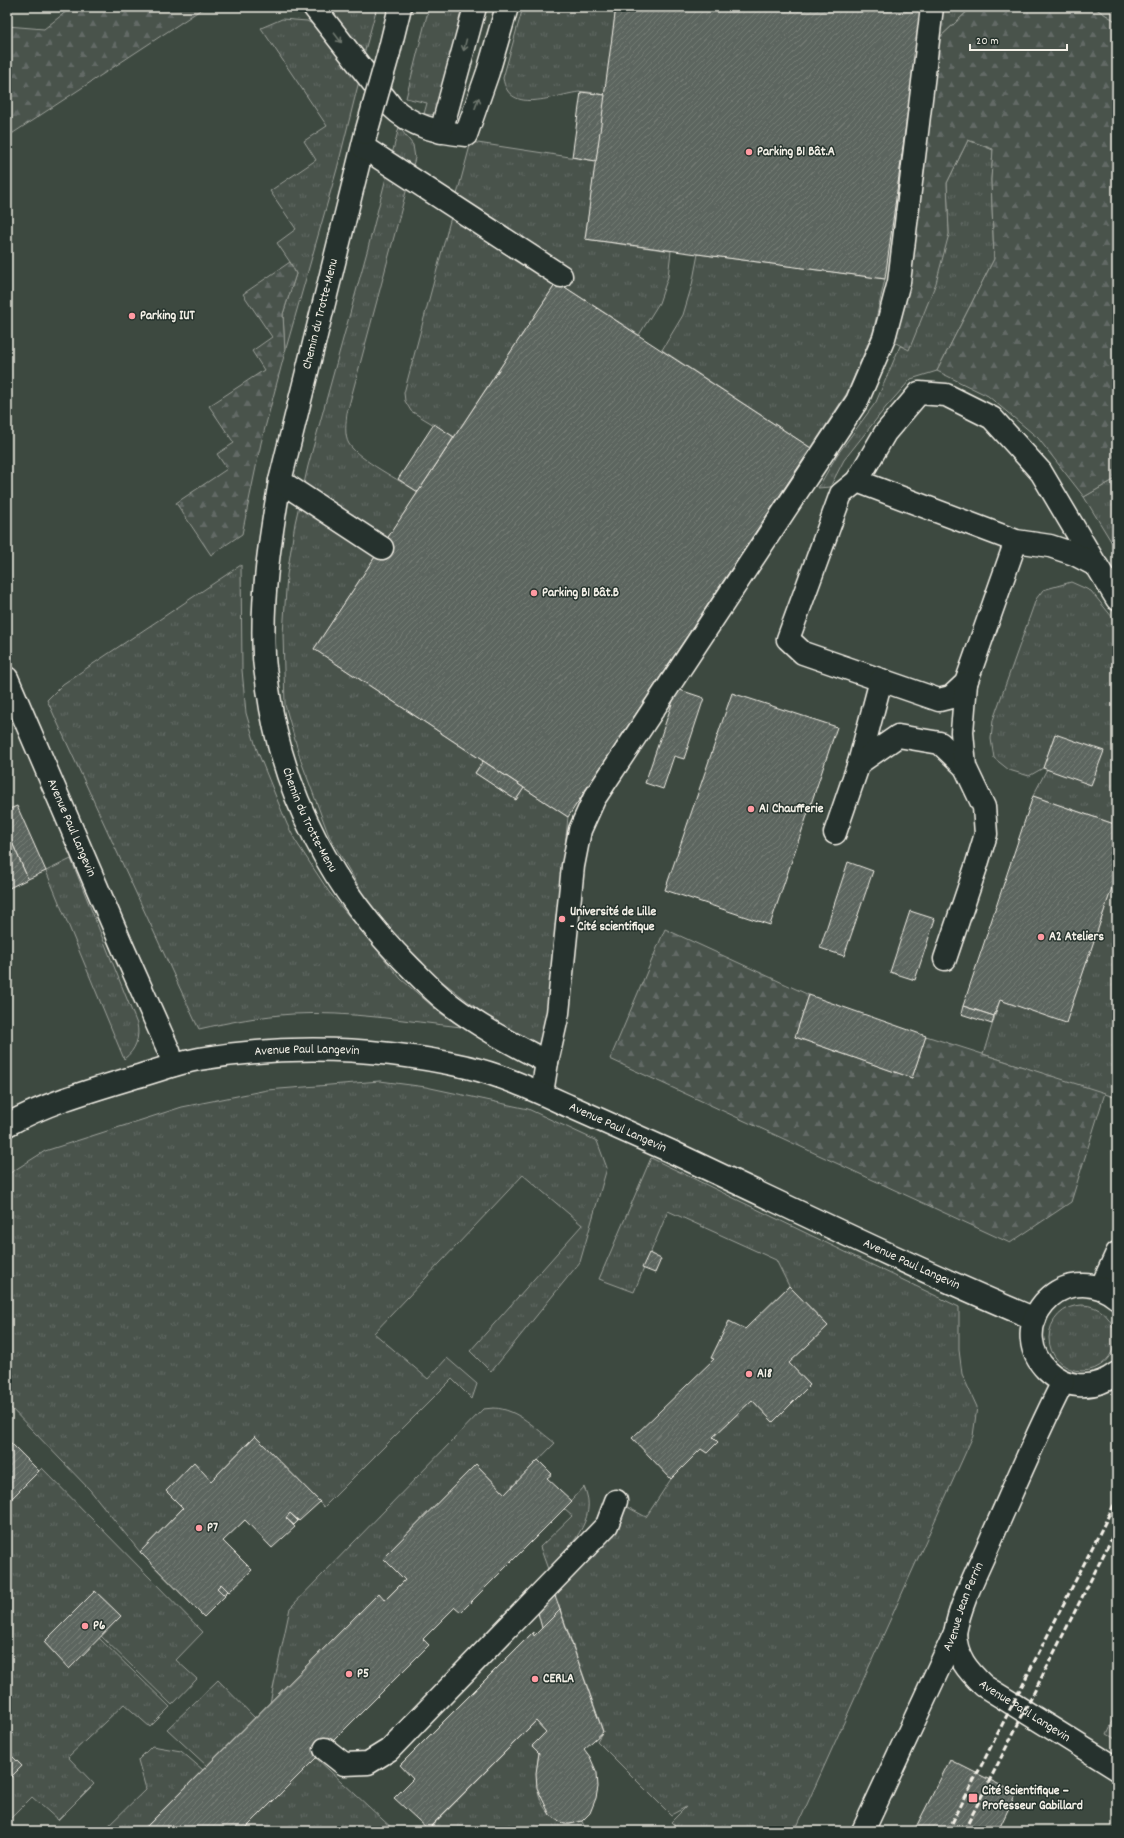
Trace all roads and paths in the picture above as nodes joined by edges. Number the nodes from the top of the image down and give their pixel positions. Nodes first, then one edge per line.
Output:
1 (314, 7) edge
2 (400, 7) edge
3 (475, 7) edge
4 (507, 7) edge
5 (932, 7) edge
6 (441, 132) junction
7 (365, 140) junction
8 (561, 276) dead end
9 (280, 481) junction
10 (857, 481) junction
11 (1016, 540) junction
12 (382, 548) dead end
13 (1097, 566) junction
14 (1117, 599) edge
15 (7, 678) edge
16 (881, 680) junction
17 (966, 683) junction
18 (860, 763) junction
19 (965, 767) junction
20 (835, 833) dead end
21 (944, 958) dead end
22 (547, 1062) junction
23 (173, 1065) junction
24 (542, 1093) junction
25 (7, 1125) edge
26 (1117, 1253) edge
27 (1109, 1293) edge
28 (1035, 1319) junction
29 (1117, 1373) edge
30 (1063, 1382) junction
31 (616, 1501) dead end
32 (955, 1634) junction
33 (325, 1749) dead end
34 (1117, 1769) edge
35 (863, 1831) edge

1 -> 6 street
2 - 7 street, Chemin du Trotte-Menu, bridge
3 -> 6 street
6 -> 4 street
5 - 22 street
7 - 8 street
7 - 9 street, Chemin du Trotte-Menu
9 - 12 street
9 - 22 street, Chemin du Trotte-Menu
10 - 11 street
10 - 13 street
10 - 16 street
11 - 13 street
11 - 17 street
13 - 14 street
15 - 23 street, Avenue Paul Langevin
16 - 17 street
16 - 18 street
17 - 19 street
18 - 19 street
18 - 20 street
19 - 21 street
22 - 24 street
23 - 24 street, Avenue Paul Langevin
23 - 25 street, Avenue Paul Langevin
24 - 28 street, Avenue Paul Langevin
26 - 27 street
27 - 28 street
28 - 30 street
29 - 30 street
30 - 32 street, Avenue Jean Perrin
31 - 33 street
32 - 34 street, Avenue Paul Langevin
32 - 35 street, Avenue Jean Perrin

